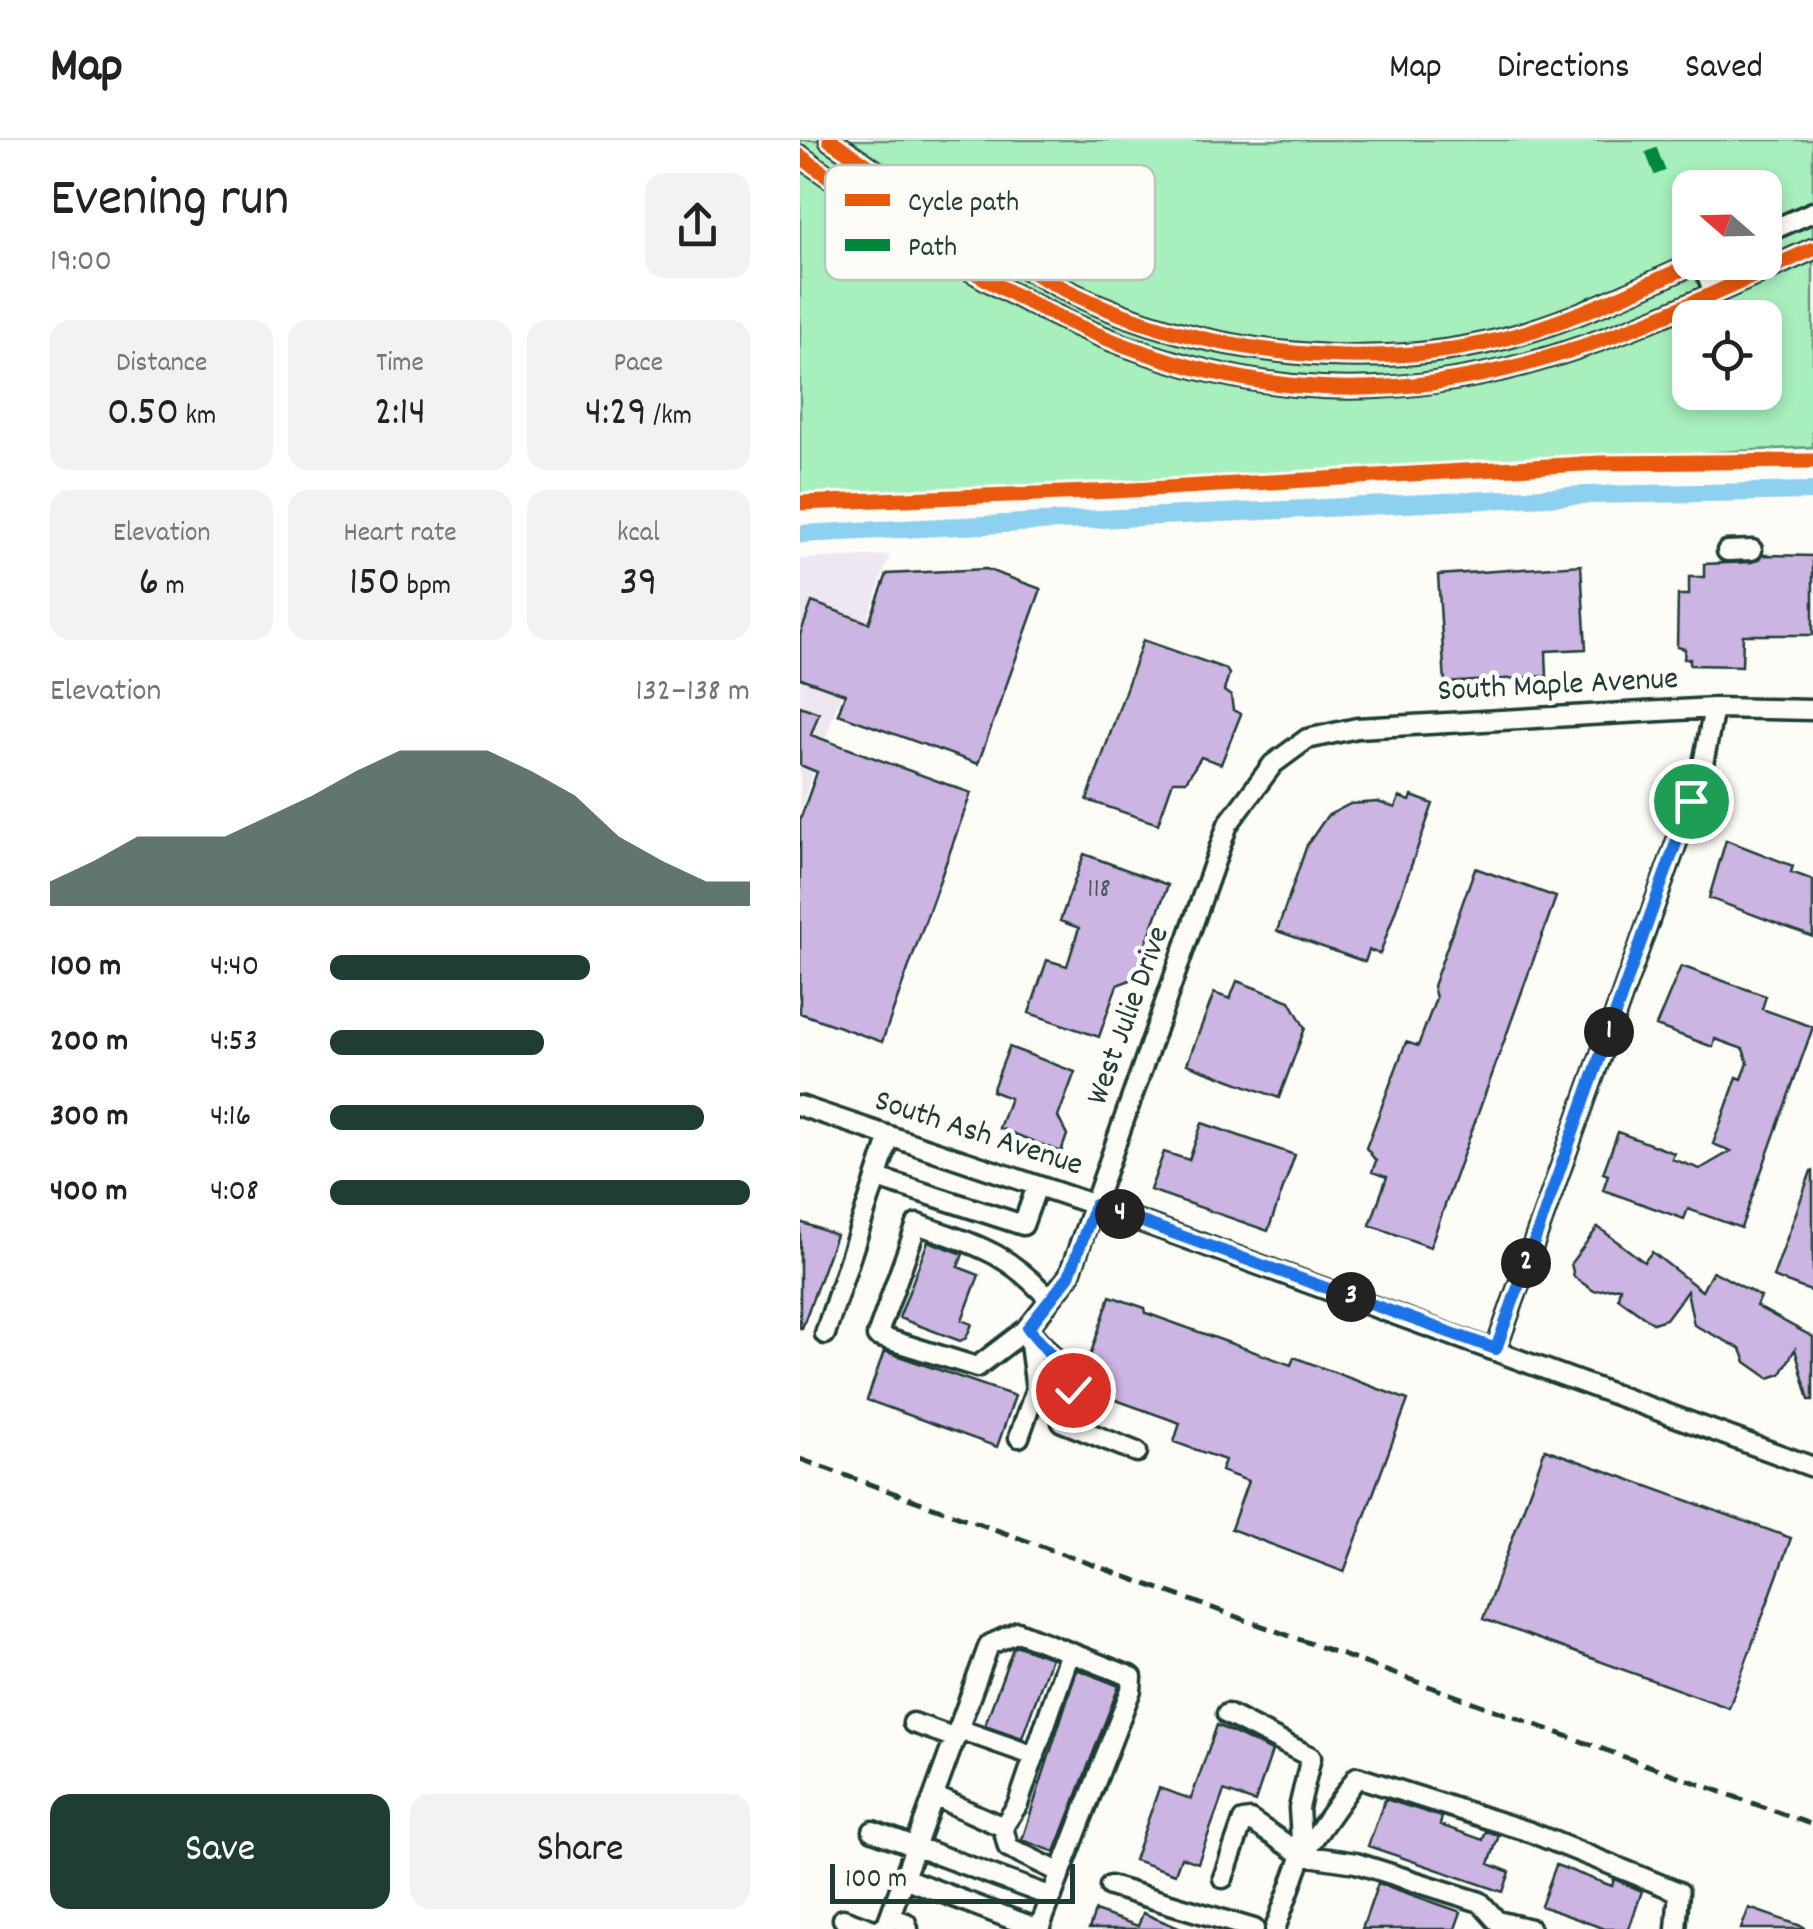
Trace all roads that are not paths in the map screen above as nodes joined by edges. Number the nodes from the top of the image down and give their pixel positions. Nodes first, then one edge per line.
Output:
1 (830, 140) edge
2 (800, 156) edge
3 (869, 165) edge
4 (825, 172) edge
5 (1813, 212) edge
6 (1782, 226) edge
7 (1813, 249) edge
8 (1672, 274) edge
9 (990, 280) edge
10 (1048, 280) edge
11 (1708, 280) edge
12 (1714, 293) junction
13 (1752, 550) dead end
14 (1727, 551) dead end
15 (1714, 708) junction
16 (1813, 710) edge
17 (1307, 739) joint
18 (800, 1106) edge
19 (889, 1139) junction
20 (878, 1178) junction
21 (1037, 1186) junction
22 (1095, 1205) junction
23 (1050, 1300) junction
24 (1028, 1328) junction
25 (824, 1334) dead end
26 (1496, 1349) junction
27 (1019, 1436) dead end
28 (1137, 1452) dead end
29 (1813, 1467) edge
30 (1070, 1652) junction
31 (1227, 1714) dead end
32 (913, 1722) dead end
33 (957, 1734) junction
34 (1034, 1756) junction
35 (934, 1796) junction
36 (1003, 1827) junction
37 (873, 1831) dead end
38 (916, 1846) junction
39 (1008, 1847) junction
40 (1302, 1855) junction
41 (1061, 1873) junction
42 (996, 1876) junction
43 (904, 1878) junction
44 (1224, 1878) dead end
45 (1110, 1886) dead end
46 (1052, 1897) junction
47 (843, 1919) dead end
48 (894, 1926) edge
49 (1038, 1929) edge
50 (1254, 1929) edge
51 (1275, 1929) edge
52 (1530, 1929) edge
53 (1676, 1929) edge

1 - 3 street
2 - 4 street
5 - 6 street
7 - 12 street
8 - 10 street
9 - 12 street
11 - 12 street
13 - 14 street
15 - 16 street, South Maple Avenue
15 - 17 street, South Maple Avenue
15 - 26 street
17 - 22 street, West Julie Drive
18 - 19 street, South Ash Avenue
19 - 20 street
19 - 21 street, South Ash Avenue
20 - 21 street
20 - 25 street
21 - 22 street, South Ash Avenue
22 - 23 street, West Julie Drive
22 - 26 street, South Ash Avenue
23 - 24 street, West Julie Drive
23 - 24 street, West Julie Drive
24 - 27 street
24 - 28 street
26 - 29 street, South Ash Avenue
30 - 33 street
30 - 34 street
30 - 41 street
31 - 40 street
32 - 33 street
33 - 34 street
33 - 35 street
34 - 36 street
35 - 36 street
35 - 38 street
36 - 39 street
37 - 38 street
38 - 42 street
38 - 43 street
39 - 41 street
39 - 42 street
40 - 44 street
40 - 51 street
40 - 52 street
40 - 53 street
41 - 46 street
42 - 46 street
43 - 48 street
43 - 49 street
45 - 50 street
46 - 49 street
47 - 48 street

